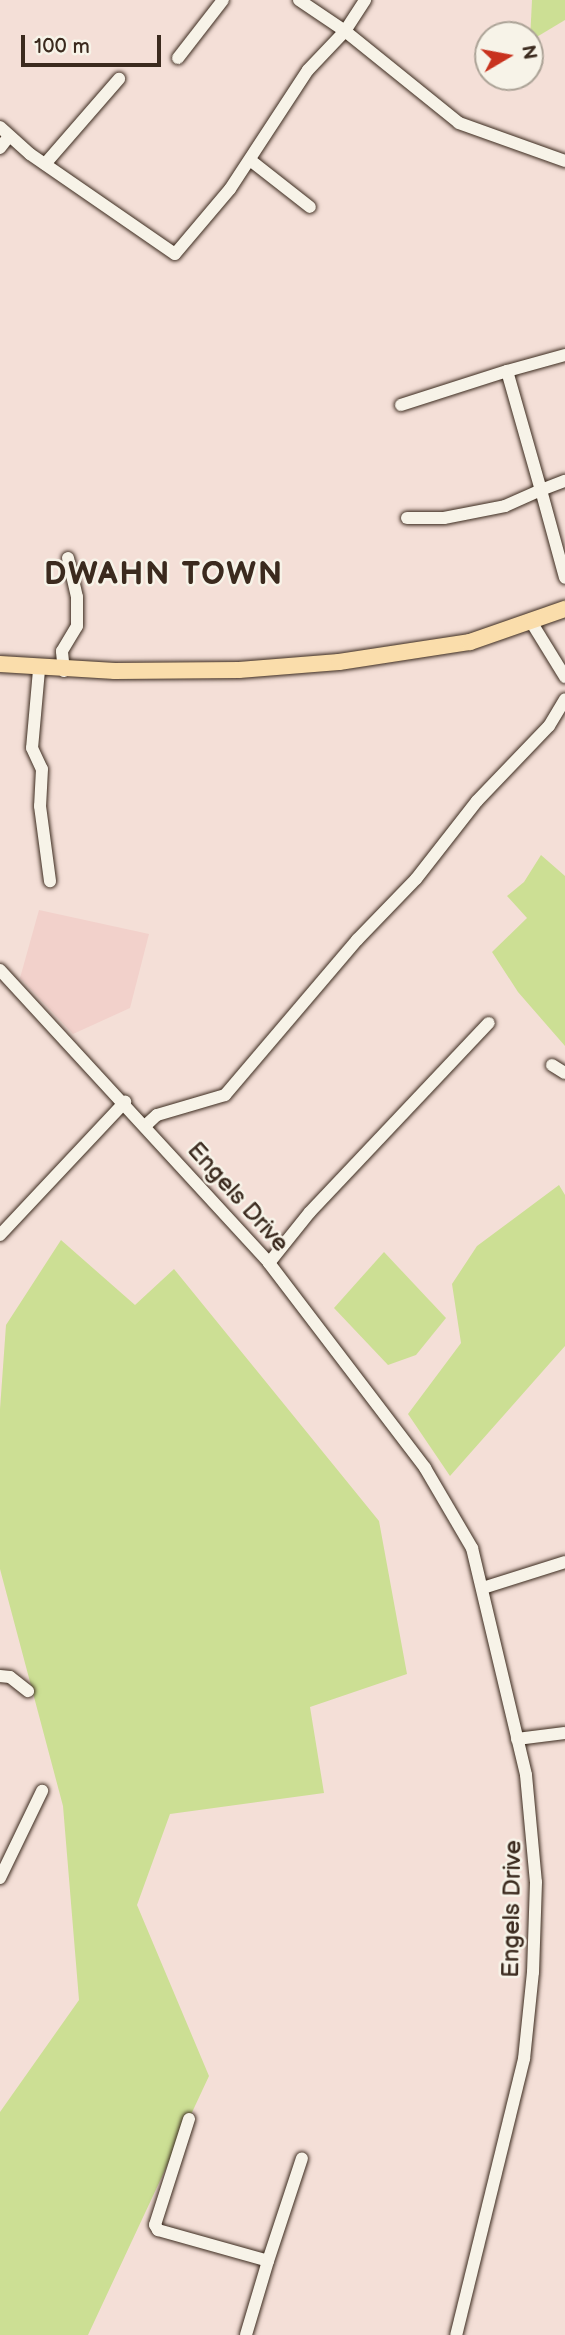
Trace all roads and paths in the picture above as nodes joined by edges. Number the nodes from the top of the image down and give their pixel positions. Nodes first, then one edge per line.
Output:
1 (223, 0) edge
2 (299, 0) edge
3 (365, 0) edge
4 (345, 31) junction
5 (178, 58) dead end
6 (118, 79) dead end
7 (4, 132) edge
8 (0, 148) edge
9 (250, 160) junction
10 (565, 161) edge
11 (45, 164) junction
12 (310, 207) dead end
13 (565, 355) edge
14 (508, 371) junction
15 (401, 405) dead end
16 (565, 481) edge
17 (541, 490) junction
18 (407, 518) dead end
19 (68, 558) dead end
20 (565, 578) edge
21 (565, 609) edge
22 (530, 620) junction
23 (0, 664) edge
24 (39, 670) junction
25 (64, 671) junction
26 (565, 677) edge
27 (565, 699) edge
28 (50, 881) dead end
29 (0, 970) edge
30 (489, 1023) dead end
31 (552, 1065) dead end
32 (565, 1073) edge
33 (125, 1102) junction
34 (145, 1126) junction
35 (0, 1235) edge
36 (269, 1263) junction
37 (565, 1562) edge
38 (483, 1588) junction
39 (0, 1676) edge
40 (28, 1691) dead end
41 (565, 1733) edge
42 (517, 1739) junction
43 (42, 1791) dead end
44 (0, 1877) edge
45 (189, 2119) dead end
46 (302, 2158) dead end
47 (268, 2262) junction
48 (246, 2335) edge
49 (456, 2335) edge

1 - 5 street
2 - 4 street
3 - 4 street
4 - 9 street
4 - 10 street
6 - 11 street
7 - 8 street
7 - 11 street
9 - 11 street
9 - 12 street
13 - 14 street
14 - 15 street
14 - 17 street
16 - 17 street
17 - 18 street
17 - 20 street
19 - 25 street
21 - 22 main road
22 - 25 main road
22 - 26 street
23 - 24 main road
24 - 25 main road
24 - 28 street
27 - 34 street
29 - 33 street, Engels Drive
30 - 36 street
31 - 32 street
33 - 34 street, Engels Drive
33 - 35 street
34 - 36 street, Engels Drive
36 - 38 street, Engels Drive
37 - 38 street
38 - 42 street, Engels Drive
39 - 40 street
41 - 42 street
42 - 49 street, Engels Drive
43 - 44 street
45 - 47 street
46 - 47 street
47 - 48 street

